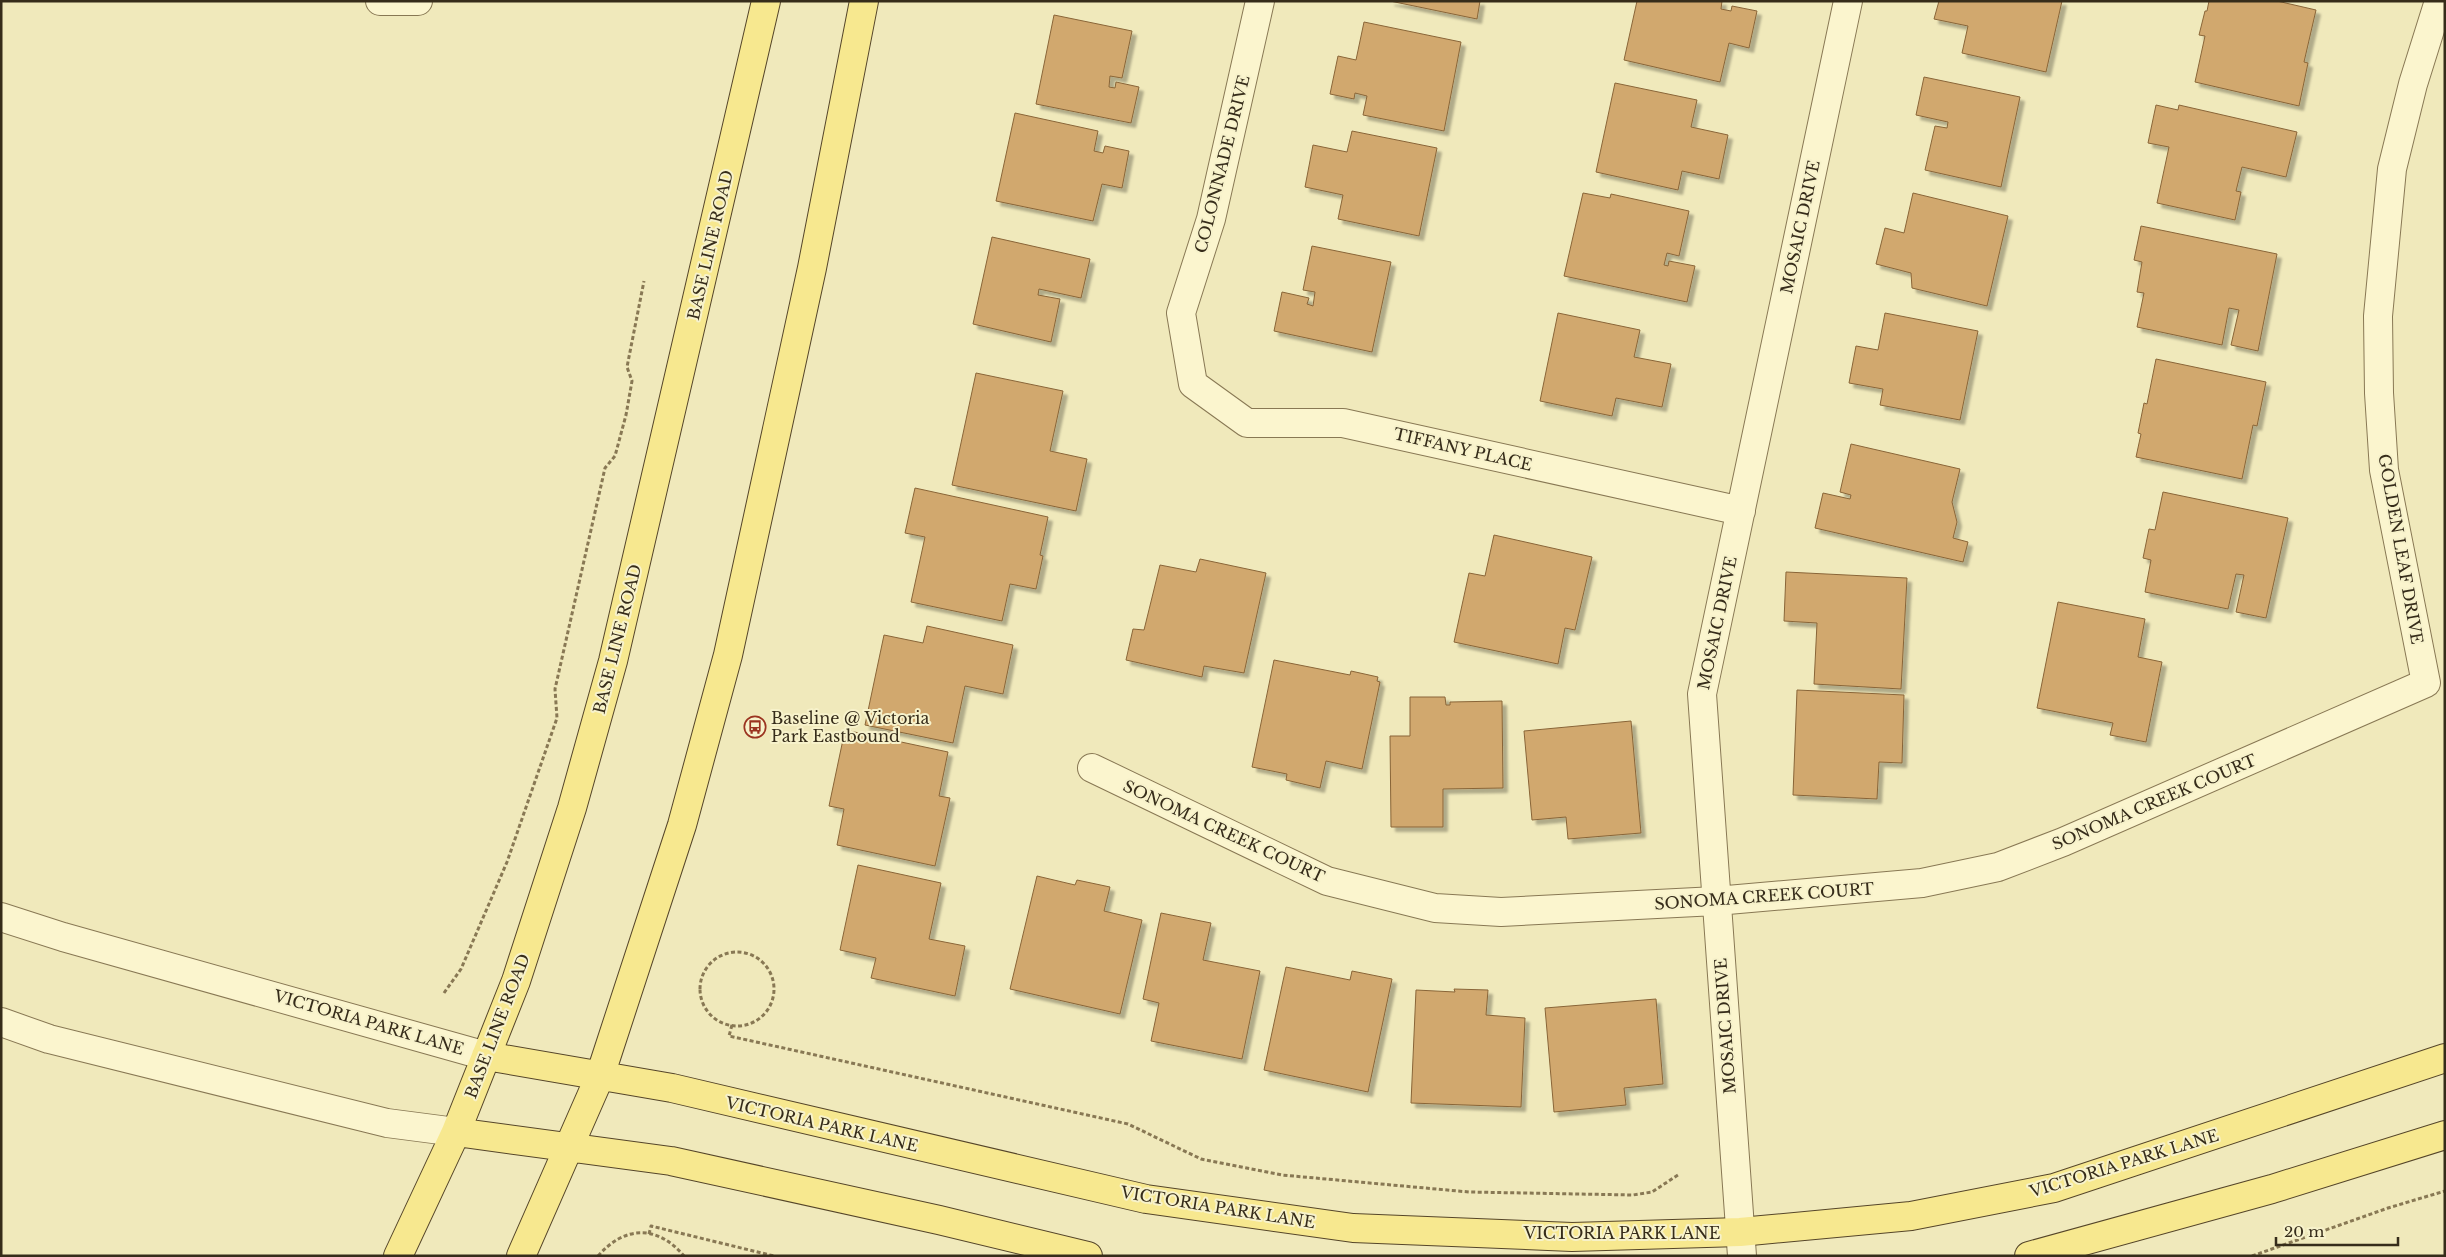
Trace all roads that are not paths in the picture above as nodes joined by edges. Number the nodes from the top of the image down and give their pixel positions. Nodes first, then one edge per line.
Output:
1 (380, 1) edge
2 (418, 1) edge
3 (766, 1) edge
4 (864, 1) edge
5 (1260, 1) edge
6 (1848, 1) edge
7 (2438, 1) edge
8 (1193, 384) joint
9 (1741, 511) junction
10 (2426, 683) joint
11 (1092, 768) dead end
12 (1716, 902) junction
13 (1, 917) edge
14 (1, 1022) edge
15 (486, 1056) junction
16 (2445, 1058) edge
17 (600, 1076) junction
18 (456, 1132) junction
19 (2445, 1135) edge
20 (571, 1146) junction
21 (1741, 1244) edge
22 (398, 1256) edge
23 (521, 1256) edge
24 (1088, 1256) edge
25 (2029, 1256) edge

1 - 2 street
3 - 15 main road, BASE LINE ROAD
4 - 17 main road
5 - 8 street, COLONNADE DRIVE
6 - 9 street, MOSAIC DRIVE
7 - 10 street, GOLDEN LEAF DRIVE
8 - 9 street, TIFFANY PLACE
9 - 12 street, MOSAIC DRIVE
10 - 12 street, SONOMA CREEK COURT
11 - 12 street, SONOMA CREEK COURT
12 - 21 street, MOSAIC DRIVE
13 - 15 street, VICTORIA PARK LANE
14 - 18 street
15 - 17 main road, VICTORIA PARK LANE
15 - 18 main road, BASE LINE ROAD
16 - 21 main road, VICTORIA PARK LANE
17 - 20 main road
17 - 21 main road, VICTORIA PARK LANE
18 - 20 main road
18 - 22 main road, BASE LINE ROAD
19 - 25 main road
20 - 23 main road
20 - 24 main road

